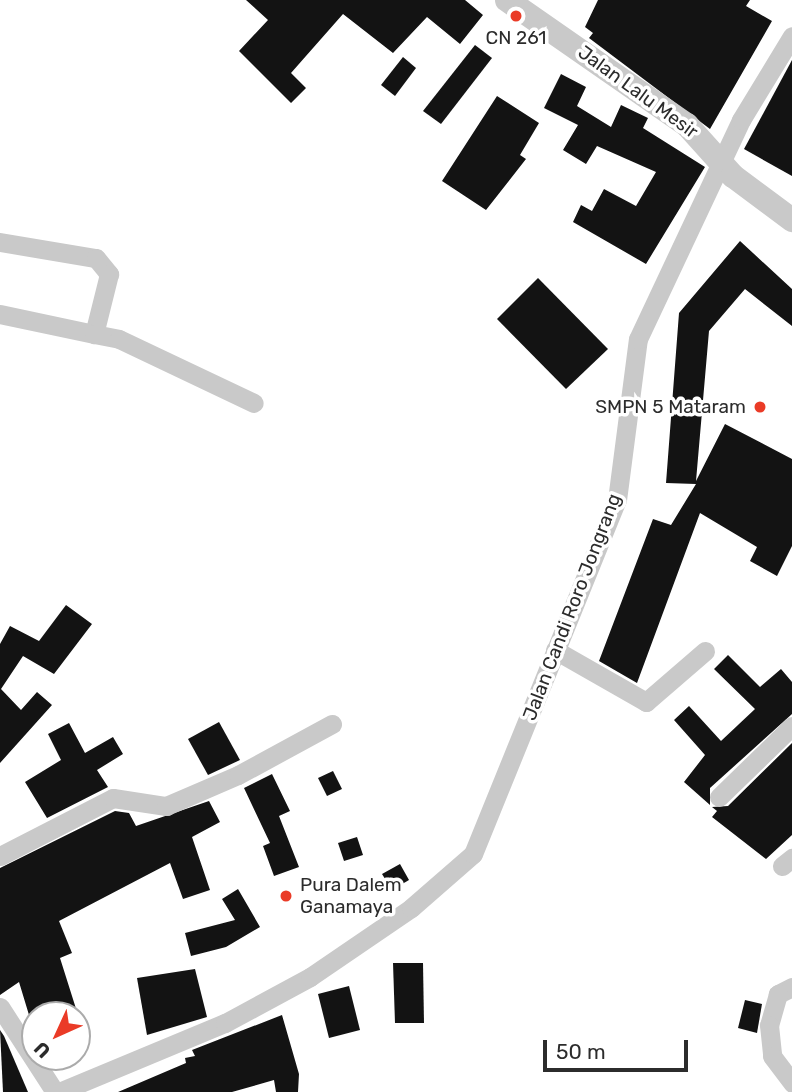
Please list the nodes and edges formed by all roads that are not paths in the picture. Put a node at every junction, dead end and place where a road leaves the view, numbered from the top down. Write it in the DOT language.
graph roads {
  1 [pos="507,0"];
  2 [pos="792,36"];
  3 [pos="722,163"];
  4 [pos="792,220"];
  5 [pos="0,242"];
  6 [pos="0,314"];
  7 [pos="94,334"];
  8 [pos="254,403"];
  9 [pos="555,650"];
  10 [pos="705,651"];
  11 [pos="332,724"];
  12 [pos="792,726"];
  13 [pos="719,797"];
  14 [pos="0,856"];
  15 [pos="790,983"];
  16 [pos="0,1006"];
  17 [pos="792,1083"];
  18 [pos="67,1091"];
  1 -- 3 [label="street, Jalan Lalu Mesir"];
  2 -- 3 [label="street, Jalan Candi Roro Jongrang"];
  3 -- 4 [label="street, Jalan Lalu Mesir"];
  3 -- 9 [label="street, Jalan Candi Roro Jongrang"];
  5 -- 7 [label="street"];
  6 -- 7 [label="street"];
  7 -- 8 [label="street"];
  9 -- 10 [label="street"];
  9 -- 18 [label="street, Jalan Candi Roro Jongrang"];
  11 -- 14 [label="street"];
  12 -- 13 [label="street"];
  15 -- 17 [label="street"];
  16 -- 18 [label="street"];
}
